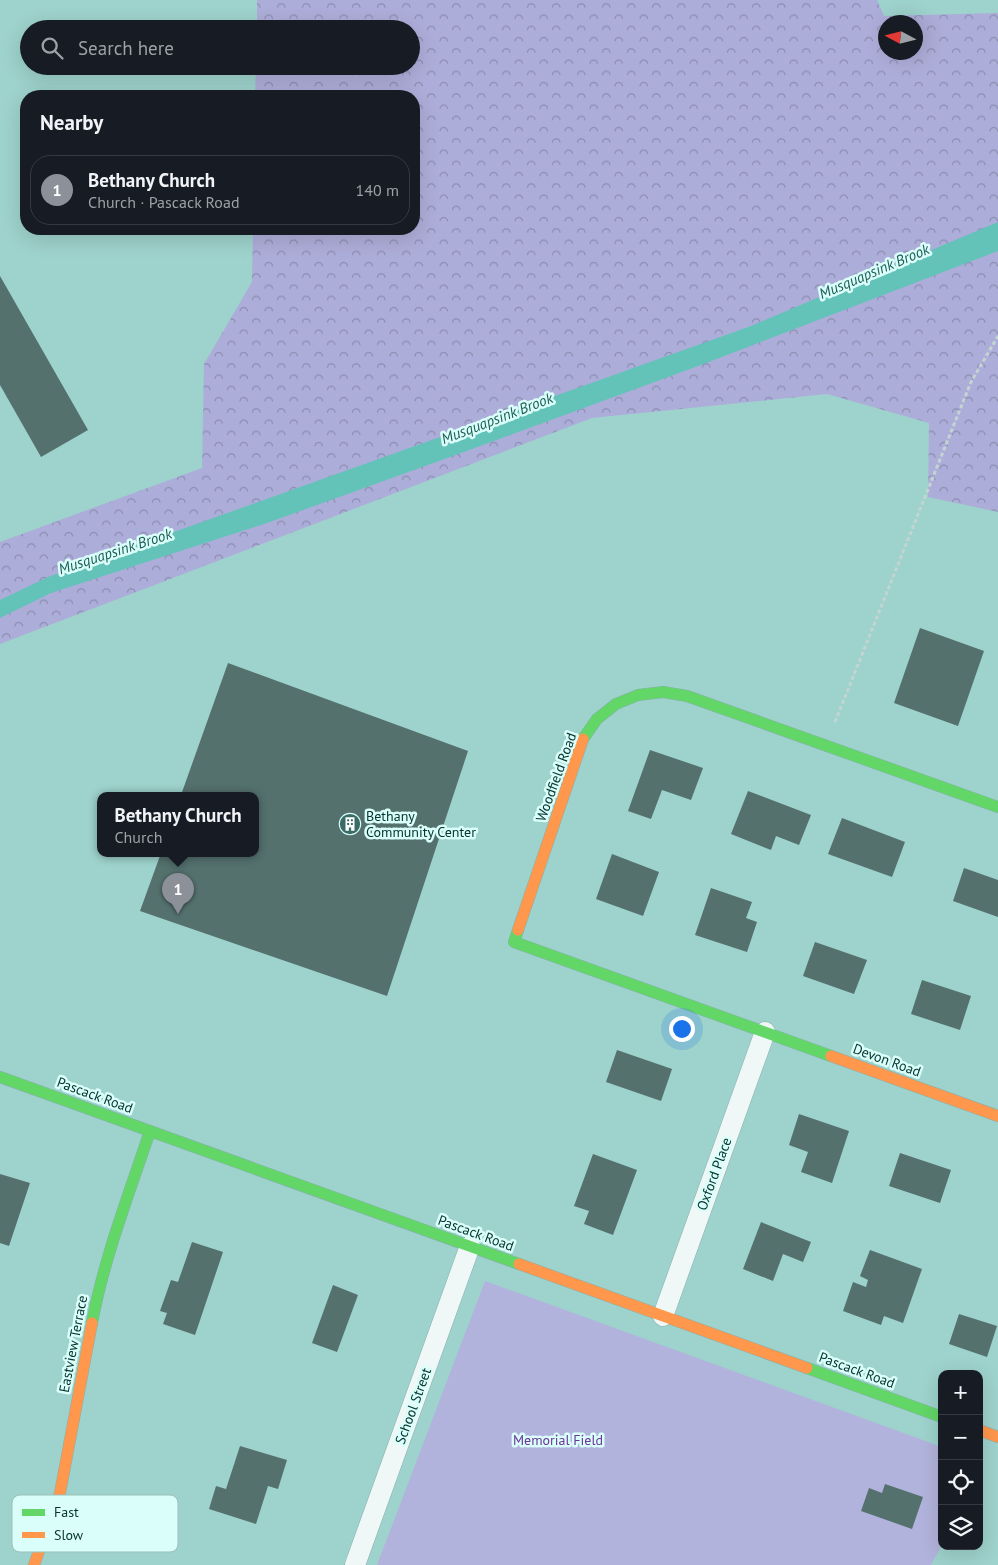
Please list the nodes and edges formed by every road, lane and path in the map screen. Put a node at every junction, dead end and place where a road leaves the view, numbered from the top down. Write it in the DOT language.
graph roads {
  1 [pos="998,336"];
  2 [pos="826,746"];
  3 [pos="998,807"];
  4 [pos="765,1032"];
  5 [pos="0,1077"];
  6 [pos="998,1116"];
  7 [pos="150,1131"];
  8 [pos="470,1246"];
  9 [pos="664,1316"];
  10 [pos="938,1416"];
  11 [pos="983,1431"];
  12 [pos="998,1437"];
  13 [pos="59,1495"];
  14 [pos="39,1552"];
  15 [pos="34,1565"];
  16 [pos="355,1565"];
  1 -- 2 [label="path"];
  2 -- 3 [label="street, Woodfield Road"];
  2 -- 4 [label="street, Woodfield Road"];
  4 -- 6 [label="street, Devon Road"];
  4 -- 9 [label="street, Oxford Place"];
  5 -- 7 [label="street, Pascack Road"];
  7 -- 8 [label="street, Pascack Road"];
  7 -- 13 [label="street, Eastview Terrace"];
  8 -- 9 [label="street, Pascack Road"];
  8 -- 16 [label="street, School Street"];
  9 -- 10 [label="street, Pascack Road"];
  11 -- 12 [label="street"];
  14 -- 15 [label="street, Eastview Terrace"];
}
